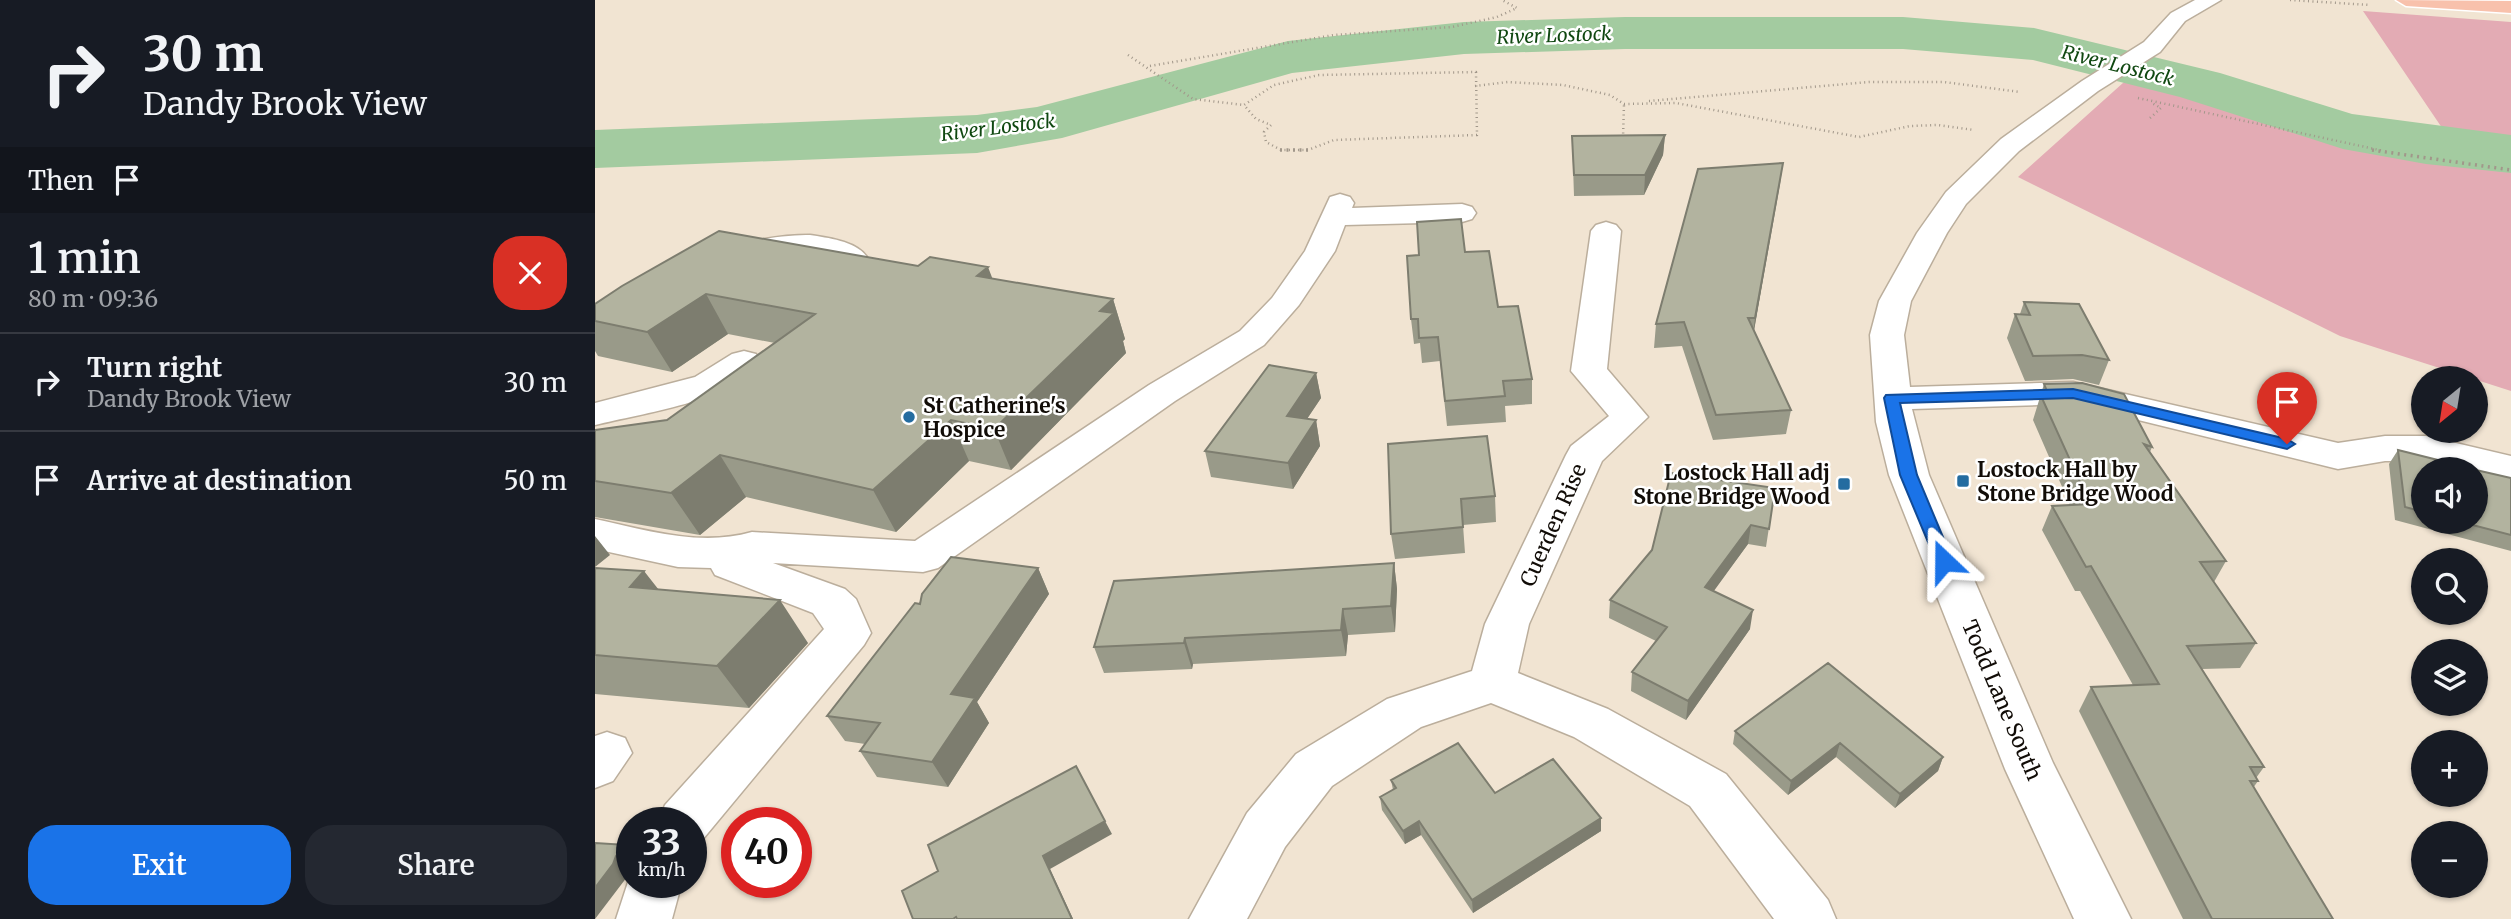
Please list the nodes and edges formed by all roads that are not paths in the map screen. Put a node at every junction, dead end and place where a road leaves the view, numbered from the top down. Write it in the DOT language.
graph roads {
  1 [pos="2159,0"];
  2 [pos="2211,0"];
  3 [pos="2406,0"];
  4 [pos="2511,7"];
  5 [pos="2178,17"];
  6 [pos="1462,214"];
  7 [pos="1606,231"];
  8 [pos="852,257"];
  9 [pos="707,269"];
  10 [pos="744,361"];
  11 [pos="1892,398"];
  12 [pos="595,414"];
  13 [pos="2511,469"];
  14 [pos="595,534"];
  15 [pos="732,554"];
  16 [pos="1492,683"];
  17 [pos="697,807"];
  18 [pos="650,898"];
  19 [pos="644,919"];
  20 [pos="1217,919"];
  21 [pos="1808,919"];
  22 [pos="2103,919"];
  1 -- 5 [label="street"];
  2 -- 5 [label="street"];
  3 -- 4 [label="highway"];
  5 -- 11 [label="street, Todd Lane South"];
  6 -- 15 [label="street"];
  7 -- 16 [label="street, Cuerden Rise"];
  8 -- 9 [label="street"];
  10 -- 12 [label="street"];
  11 -- 13 [label="street"];
  11 -- 22 [label="street, Todd Lane South"];
  14 -- 15 [label="street"];
  15 -- 17 [label="street"];
  16 -- 20 [label="street"];
  16 -- 21 [label="street"];
  18 -- 19 [label="street"];
}
